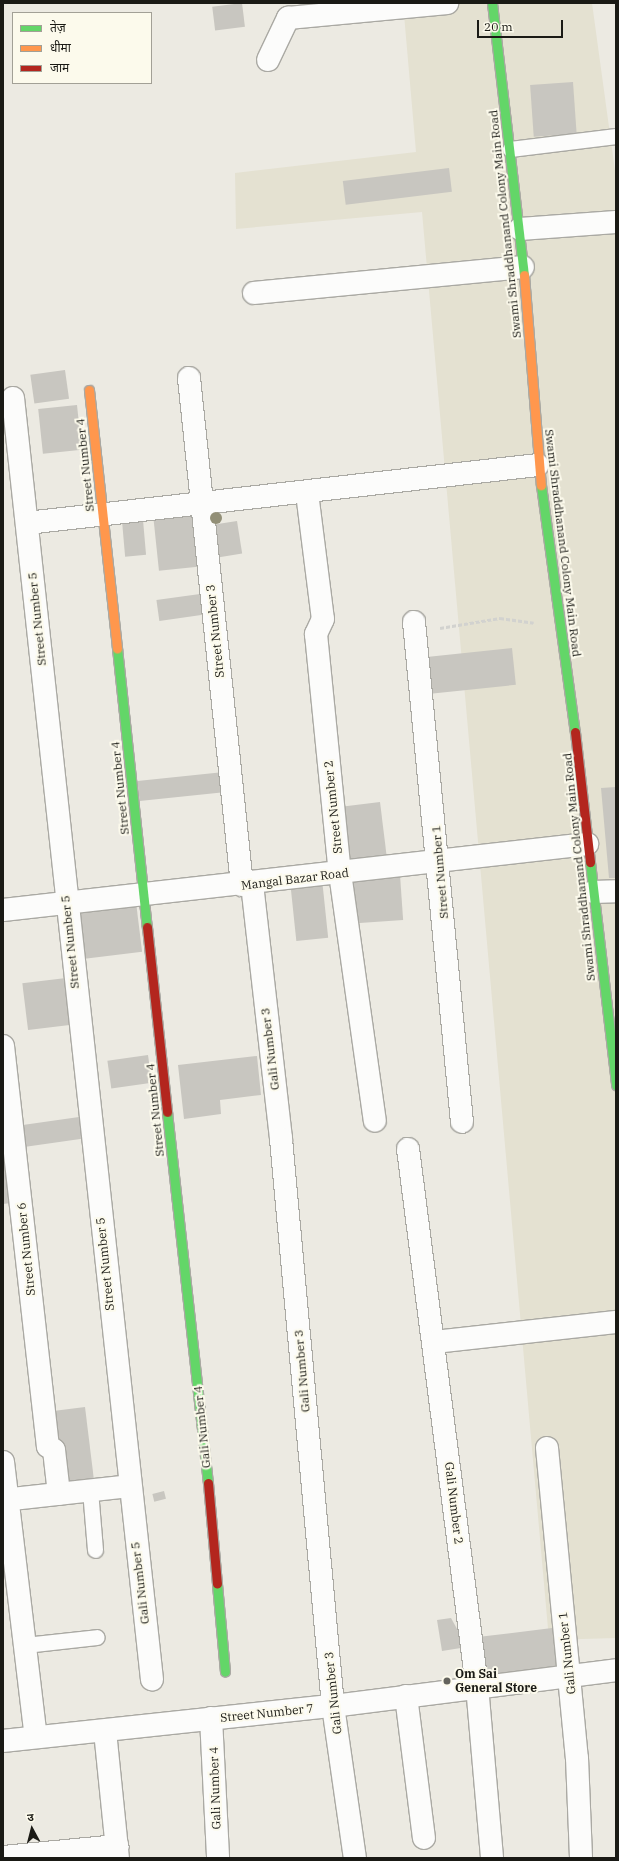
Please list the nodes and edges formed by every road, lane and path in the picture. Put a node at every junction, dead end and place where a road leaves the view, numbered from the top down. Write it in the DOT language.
graph roads {
  1 [pos="447,3"];
  2 [pos="492,3"];
  3 [pos="350,7"];
  4 [pos="268,60"];
  5 [pos="616,136"];
  6 [pos="510,149"];
  7 [pos="616,222"];
  8 [pos="520,229"];
  9 [pos="523,267"];
  10 [pos="254,293"];
  11 [pos="189,378"];
  12 [pos="89,390"];
  13 [pos="14,398"];
  14 [pos="538,465"];
  15 [pos="307,494"];
  16 [pos="201,506"];
  17 [pos="103,517"];
  18 [pos="27,524"];
  19 [pos="561,627"];
  20 [pos="415,630"];
  21 [pos="587,844"];
  22 [pos="439,862"];
  23 [pos="340,873"];
  24 [pos="247,884"];
  25 [pos="616,890"];
  26 [pos="593,892"];
  27 [pos="144,895"];
  28 [pos="66,905"];
  29 [pos="3,910"];
  30 [pos="3,1046"];
  31 [pos="616,1085"];
  32 [pos="375,1120"];
  33 [pos="462,1122"];
  34 [pos="408,1149"];
  35 [pos="175,1183"];
  36 [pos="616,1322"];
  37 [pos="434,1342"];
  38 [pos="547,1448"];
  39 [pos="3,1462"];
  40 [pos="129,1486"];
  41 [pos="90,1490"];
  42 [pos="60,1494"];
  43 [pos="5,1500"];
  44 [pos="95,1550"];
  45 [pos="97,1637"];
  46 [pos="26,1645"];
  47 [pos="616,1670"];
  48 [pos="225,1672"];
  49 [pos="570,1674"];
  50 [pos="152,1680"];
  51 [pos="477,1686"];
  52 [pos="406,1696"];
  53 [pos="333,1706"];
  54 [pos="211,1718"];
  55 [pos="105,1731"];
  56 [pos="36,1737"];
  57 [pos="3,1741"];
  58 [pos="424,1838"];
  59 [pos="117,1852"];
  60 [pos="3,1857"];
  61 [pos="218,1858"];
  62 [pos="355,1858"];
  63 [pos="492,1858"];
  64 [pos="581,1858"];
  1 -- 3 [label="street"];
  2 -- 6 [label="street, Swami Shraddhanand Colony Main Road"];
  3 -- 4 [label="street"];
  5 -- 6 [label="lane"];
  6 -- 8 [label="street, Swami Shraddhanand Colony Main Road"];
  7 -- 8 [label="street"];
  8 -- 9 [label="street, Swami Shraddhanand Colony Main Road"];
  9 -- 10 [label="street"];
  9 -- 14 [label="street, Swami Shraddhanand Colony Main Road"];
  11 -- 16 [label="street, Street Number 3"];
  12 -- 17 [label="street, Street Number 4"];
  13 -- 18 [label="street, Street Number 5"];
  14 -- 15 [label="street"];
  14 -- 19 [label="street, Swami Shraddhanand Colony Main Road"];
  15 -- 16 [label="street"];
  15 -- 23 [label="street, Street Number 2"];
  16 -- 17 [label="street"];
  16 -- 24 [label="street, Street Number 3"];
  17 -- 18 [label="street"];
  17 -- 27 [label="street, Street Number 4"];
  18 -- 28 [label="street, Street Number 5"];
  19 -- 20 [label="path"];
  19 -- 21 [label="street, Swami Shraddhanand Colony Main Road"];
  20 -- 22 [label="street, Street Number 1"];
  21 -- 22 [label="street, Mangal Bazar Road"];
  21 -- 26 [label="street, Swami Shraddhanand Colony Main Road"];
  22 -- 23 [label="street, Mangal Bazar Road"];
  22 -- 33 [label="street, Street Number 1"];
  23 -- 24 [label="street, Mangal Bazar Road"];
  23 -- 32 [label="street, Street Number 2"];
  24 -- 27 [label="street, Mangal Bazar Road"];
  24 -- 53 [label="street, Gali Number 3"];
  25 -- 26 [label="street"];
  26 -- 31 [label="street, Swami Shraddhanand Colony Main Road"];
  27 -- 28 [label="street, Mangal Bazar Road"];
  27 -- 35 [label="street, Street Number 4"];
  28 -- 29 [label="street, Mangal Bazar Road"];
  28 -- 40 [label="street, Street Number 5"];
  30 -- 42 [label="street, Street Number 6"];
  34 -- 37 [label="street, Gali Number 2"];
  35 -- 48 [label="street, Gali Number 4"];
  36 -- 37 [label="street"];
  37 -- 51 [label="street, Gali Number 2"];
  38 -- 49 [label="street, Gali Number 1"];
  39 -- 43 [label="street"];
  40 -- 41 [label="street"];
  40 -- 50 [label="street, Gali Number 5"];
  41 -- 42 [label="street"];
  41 -- 44 [label="lane"];
  42 -- 43 [label="street"];
  43 -- 46 [label="street"];
  45 -- 46 [label="lane"];
  46 -- 56 [label="street"];
  47 -- 49 [label="street, Street Number 7"];
  49 -- 51 [label="street, Street Number 7"];
  49 -- 64 [label="street, Gali Number 1"];
  51 -- 52 [label="street, Street Number 7"];
  51 -- 63 [label="street, Gali Number 2"];
  52 -- 53 [label="street, Street Number 7"];
  52 -- 58 [label="street"];
  53 -- 54 [label="street, Street Number 7"];
  53 -- 62 [label="street, Gali Number 3"];
  54 -- 55 [label="street, Street Number 7"];
  54 -- 61 [label="street, Gali Number 4"];
  55 -- 56 [label="street, Street Number 7"];
  55 -- 59 [label="street"];
  56 -- 57 [label="street, Street Number 7"];
  59 -- 60 [label="street"];
}
